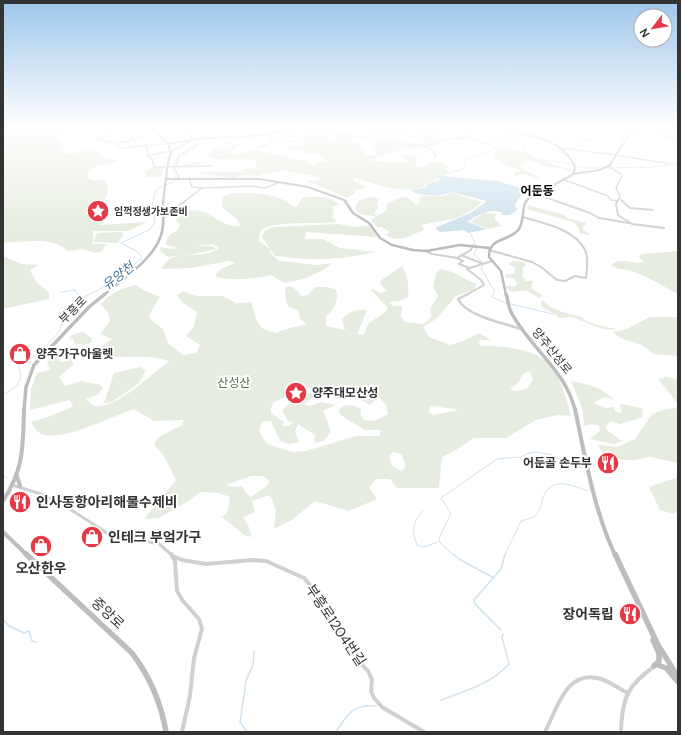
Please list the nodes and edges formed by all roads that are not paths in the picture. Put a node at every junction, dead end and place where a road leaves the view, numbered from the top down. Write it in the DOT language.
graph roads {
  1 [pos="153,162"];
  2 [pos="169,162"];
  3 [pos="177,162"];
  4 [pos="572,162"];
  5 [pos="611,162"];
  6 [pos="660,162"];
  7 [pos="670,164"];
  8 [pos="168,166"];
  9 [pos="176,166"];
  10 [pos="212,166"];
  11 [pos="608,167"];
  12 [pos="574,173"];
  13 [pos="178,178"];
  14 [pos="189,178"];
  15 [pos="167,179"];
  16 [pos="562,179"];
  17 [pos="280,182"];
  18 [pos="202,188"];
  19 [pos="535,194"];
  20 [pos="620,199"];
  21 [pos="618,201"];
  22 [pos="653,210"];
  23 [pos="523,216"];
  24 [pos="163,218"];
  25 [pos="629,223"];
  26 [pos="664,228"];
  27 [pos="495,243"];
  28 [pos="475,245"];
  29 [pos="484,247"];
  30 [pos="489,249"];
  31 [pos="426,251"];
  32 [pos="489,254"];
  33 [pos="461,255"];
  34 [pos="458,258"];
  35 [pos="492,261"];
  36 [pos="482,263"];
  37 [pos="470,268"];
  38 [pos="586,278"];
  39 [pos="583,282"];
  40 [pos="60,314"];
  41 [pos="68,314"];
  42 [pos="522,330"];
  43 [pos="18,474"];
  44 [pos="12,485"];
  45 [pos="20,486"];
  46 [pos="3,501"];
  47 [pos="3,533"];
  48 [pos="173,556"];
  49 [pos="652,632"];
  50 [pos="668,661"];
  51 [pos="656,666"];
  52 [pos="678,677"];
  53 [pos="678,682"];
  54 [pos="626,692"];
  55 [pos="166,732"];
  56 [pos="182,732"];
  57 [pos="424,732"];
  58 [pos="546,732"];
  59 [pos="621,732"];
  1 -- 8 [label="street"];
  2 -- 8 [label="street, 부흥로"];
  3 -- 9 [label="street"];
  4 -- 12 [label="street"];
  5 -- 11 [label="street"];
  6 -- 7 [label="street"];
  8 -- 9 [label="street"];
  8 -- 15 [label="street, 부흥로"];
  9 -- 10 [label="street"];
  9 -- 13 [label="street"];
  11 -- 12 [label="street"];
  11 -- 20 [label="street"];
  12 -- 16 [label="street"];
  13 -- 14 [label="street"];
  13 -- 15 [label="street"];
  14 -- 17 [label="street"];
  14 -- 18 [label="street"];
  15 -- 24 [label="street, 부흥로"];
  16 -- 19 [label="street"];
  16 -- 21 [label="street"];
  17 -- 18 [label="street"];
  17 -- 31 [label="street"];
  18 -- 24 [label="street"];
  19 -- 23 [label="street"];
  19 -- 25 [label="street"];
  20 -- 21 [label="street"];
  20 -- 22 [label="street"];
  21 -- 25 [label="street"];
  23 -- 27 [label="street"];
  23 -- 38 [label="street"];
  24 -- 43 [label="street, 부흥로"];
  25 -- 26 [label="street"];
  27 -- 29 [label="street"];
  27 -- 30 [label="street"];
  28 -- 29 [label="street"];
  28 -- 31 [label="street"];
  28 -- 33 [label="street"];
  29 -- 30 [label="street"];
  29 -- 32 [label="street"];
  30 -- 32 [label="street, 양주산성로"];
  30 -- 38 [label="street"];
  31 -- 34 [label="street"];
  32 -- 35 [label="street, 양주산성로"];
  33 -- 34 [label="street"];
  33 -- 36 [label="street"];
  34 -- 37 [label="street"];
  35 -- 36 [label="street"];
  35 -- 42 [label="street, 양주산성로"];
  36 -- 37 [label="street"];
  37 -- 42 [label="street"];
  38 -- 39 [label="street"];
  40 -- 41 [label="street"];
  42 -- 49 [label="street, 양주산성로"];
  43 -- 44 [label="street, 부흥로"];
  43 -- 45 [label="street"];
  44 -- 45 [label="street, 부흥로1204번길"];
  44 -- 46 [label="street, 부흥로"];
  45 -- 48 [label="street, 부흥로1204번길"];
  47 -- 55 [label="street, 중앙로"];
  48 -- 56 [label="street"];
  48 -- 57 [label="street, 부흥로1204번길"];
  49 -- 50 [label="street, 양주산성로"];
  49 -- 51 [label="street"];
  50 -- 51 [label="street"];
  50 -- 52 [label="street, 양주산성로"];
  51 -- 53 [label="street"];
  51 -- 54 [label="street"];
  54 -- 58 [label="street"];
  54 -- 59 [label="street"];
}
